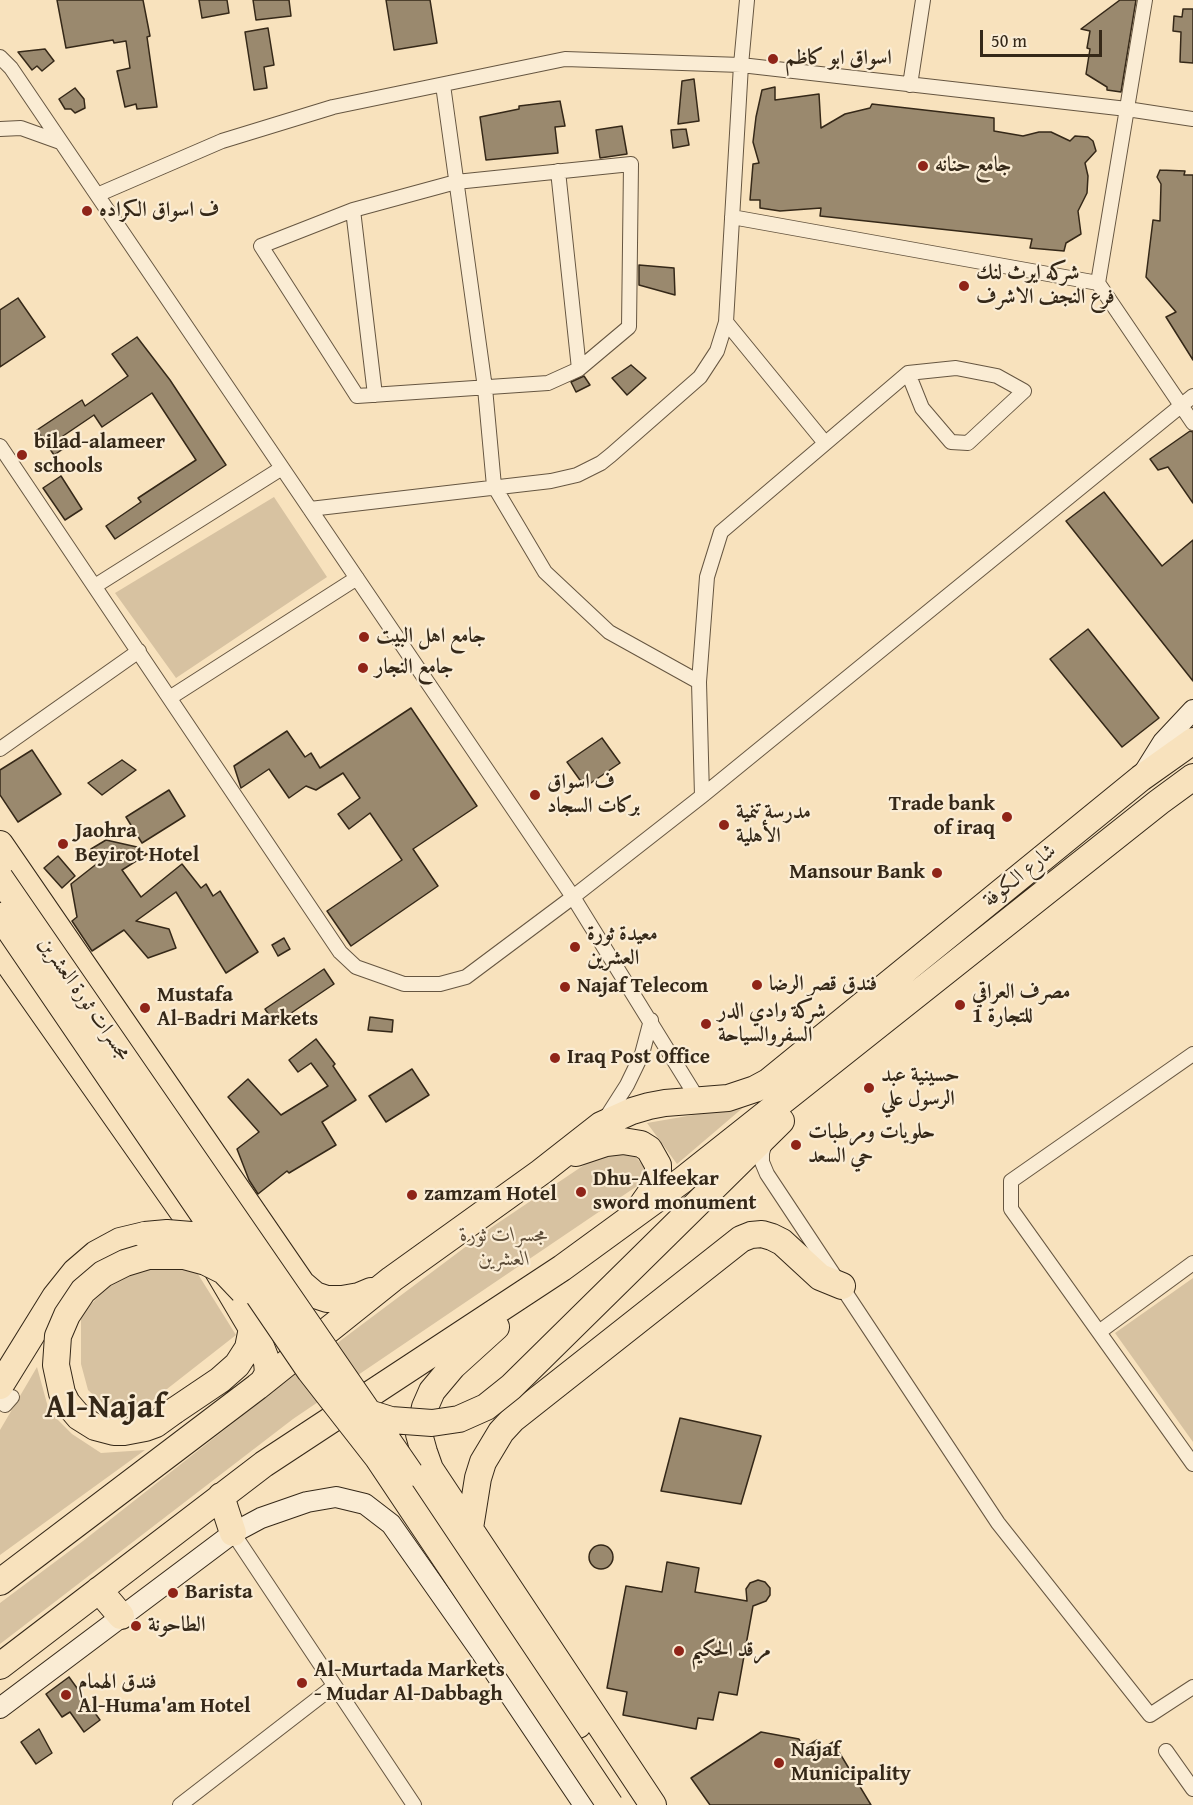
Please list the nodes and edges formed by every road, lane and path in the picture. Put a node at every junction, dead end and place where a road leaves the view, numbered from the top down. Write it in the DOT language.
graph roads {
  1 [pos="747,0"];
  2 [pos="923,0"];
  3 [pos="1145,0"];
  4 [pos="0,57"];
  5 [pos="741,65"];
  6 [pos="443,85"];
  7 [pos="910,85"];
  8 [pos="1127,110"];
  9 [pos="1193,119"];
  10 [pos="0,129"];
  11 [pos="60,142"];
  12 [pos="558,171"];
  13 [pos="456,182"];
  14 [pos="97,195"];
  15 [pos="353,210"];
  16 [pos="732,217"];
  17 [pos="1098,283"];
  18 [pos="726,322"];
  19 [pos="579,369"];
  20 [pos="908,373"];
  21 [pos="485,388"];
  22 [pos="375,395"];
  23 [pos="1193,396"];
  24 [pos="1181,406"];
  25 [pos="1193,423"];
  26 [pos="825,443"];
  27 [pos="0,446"];
  28 [pos="282,468"];
  29 [pos="494,486"];
  30 [pos="310,509"];
  31 [pos="357,578"];
  32 [pos="95,586"];
  33 [pos="139,651"];
  34 [pos="699,682"];
  35 [pos="171,698"];
  36 [pos="1193,710"];
  37 [pos="1193,741"];
  38 [pos="0,749"];
  39 [pos="1193,777"];
  40 [pos="1141,778"];
  41 [pos="1193,791"];
  42 [pos="702,796"];
  43 [pos="1159,802"];
  44 [pos="0,844"];
  45 [pos="0,878"];
  46 [pos="573,897"];
  47 [pos="0,916"];
  48 [pos="0,951"];
  49 [pos="651,1020"];
  50 [pos="862,1039"];
  51 [pos="1193,1054"];
  52 [pos="699,1101"];
  53 [pos="601,1125"];
  54 [pos="774,1128"];
  55 [pos="212,1153"];
  56 [pos="541,1172"];
  57 [pos="164,1187"];
  58 [pos="620,1226"];
  59 [pos="1193,1263"];
  60 [pos="215,1266"];
  61 [pos="562,1268"];
  62 [pos="392,1279"];
  63 [pos="842,1286"];
  64 [pos="298,1309"];
  65 [pos="252,1328"];
  66 [pos="1098,1332"];
  67 [pos="317,1380"];
  68 [pos="260,1385"];
  69 [pos="200,1393"];
  70 [pos="4,1394"];
  71 [pos="1193,1464"];
  72 [pos="221,1496"];
  73 [pos="470,1528"];
  74 [pos="233,1533"];
  75 [pos="0,1582"];
  76 [pos="99,1590"];
  77 [pos="121,1616"];
  78 [pos="0,1666"];
  79 [pos="334,1686"];
  80 [pos="1193,1687"];
  81 [pos="0,1708"];
  82 [pos="1166,1750"];
  83 [pos="1193,1789"];
  84 [pos="180,1805"];
  85 [pos="414,1805"];
  86 [pos="584,1805"];
  87 [pos="610,1805"];
  88 [pos="632,1805"];
  89 [pos="653,1805"];
  1 -- 5 [label="street"];
  2 -- 7 [label="street"];
  3 -- 8 [label="street"];
  4 -- 11 [label="street"];
  5 -- 6 [label="street"];
  5 -- 7 [label="street"];
  5 -- 16 [label="street"];
  6 -- 13 [label="street"];
  6 -- 14 [label="street"];
  7 -- 8 [label="street"];
  8 -- 9 [label="street"];
  8 -- 17 [label="street"];
  10 -- 11 [label="street"];
  11 -- 14 [label="street"];
  12 -- 13 [label="street"];
  12 -- 19 [label="street"];
  12 -- 19 [label="street"];
  13 -- 15 [label="street"];
  13 -- 21 [label="street"];
  14 -- 28 [label="street"];
  15 -- 22 [label="street"];
  15 -- 22 [label="street"];
  16 -- 17 [label="street"];
  16 -- 18 [label="street"];
  17 -- 24 [label="street"];
  18 -- 26 [label="street"];
  18 -- 29 [label="street"];
  19 -- 21 [label="street"];
  20 -- 20 [label="street"];
  20 -- 26 [label="street"];
  21 -- 22 [label="street"];
  21 -- 29 [label="street"];
  23 -- 24 [label="street"];
  24 -- 25 [label="street"];
  24 -- 42 [label="street"];
  26 -- 34 [label="street"];
  27 -- 32 [label="street"];
  28 -- 30 [label="street"];
  28 -- 32 [label="street"];
  29 -- 30 [label="street"];
  29 -- 34 [label="street"];
  30 -- 31 [label="street"];
  31 -- 35 [label="street"];
  31 -- 46 [label="street"];
  32 -- 33 [label="street"];
  33 -- 35 [label="street"];
  33 -- 38 [label="street"];
  34 -- 42 [label="street"];
  35 -- 46 [label="street"];
  36 -- 40 [label="main road"];
  37 -- 40 [label="highway, شارع الكوفة"];
  39 -- 43 [label="highway, شارع الكوفة"];
  40 -- 52 [label="highway, شارع الكوفة"];
  41 -- 43 [label="main road"];
  42 -- 46 [label="street"];
  43 -- 50 [label="highway, شارع الكوفة"];
  44 -- 55 [label="highway"];
  45 -- 64 [label="highway, مجسرات ثورة العشرين, bridge"];
  46 -- 49 [label="street"];
  47 -- 67 [label="highway, مجسرات ثورة العشرين, bridge"];
  48 -- 57 [label="highway"];
  49 -- 52 [label="street"];
  49 -- 53 [label="street"];
  50 -- 54 [label="highway"];
  50 -- 58 [label="highway"];
  51 -- 66 [label="street"];
  52 -- 53 [label="highway, شارع الكوفة"];
  53 -- 56 [label="highway, شارع الكوفة"];
  54 -- 63 [label="street"];
  54 -- 67 [label="highway, bridge"];
  55 -- 57 [label="highway"];
  55 -- 62 [label="highway"];
  56 -- 58 [label="highway"];
  56 -- 62 [label="highway"];
  57 -- 60 [label="highway"];
  58 -- 61 [label="highway"];
  59 -- 66 [label="street"];
  60 -- 65 [label="highway"];
  60 -- 67 [label="highway, bridge"];
  60 -- 69 [label="highway, bridge"];
  61 -- 72 [label="highway"];
  61 -- 73 [label="highway"];
  62 -- 68 [label="highway"];
  63 -- 73 [label="highway"];
  63 -- 80 [label="street"];
  64 -- 70 [label="highway, bridge"];
  64 -- 88 [label="highway, مجسرات ثورة العشرين, bridge"];
  65 -- 68 [label="highway"];
  65 -- 69 [label="highway"];
  66 -- 71 [label="street"];
  67 -- 87 [label="highway, مجسرات ثورة العشرين, bridge"];
  68 -- 69 [label="highway"];
  68 -- 75 [label="highway"];
  72 -- 74 [label="highway"];
  72 -- 76 [label="highway"];
  73 -- 89 [label="highway"];
  74 -- 77 [label="main road"];
  74 -- 79 [label="street"];
  74 -- 86 [label="main road"];
  76 -- 77 [label="highway"];
  76 -- 78 [label="highway"];
  77 -- 81 [label="main road"];
  79 -- 84 [label="street"];
  79 -- 85 [label="street"];
  82 -- 83 [label="street"];
}
